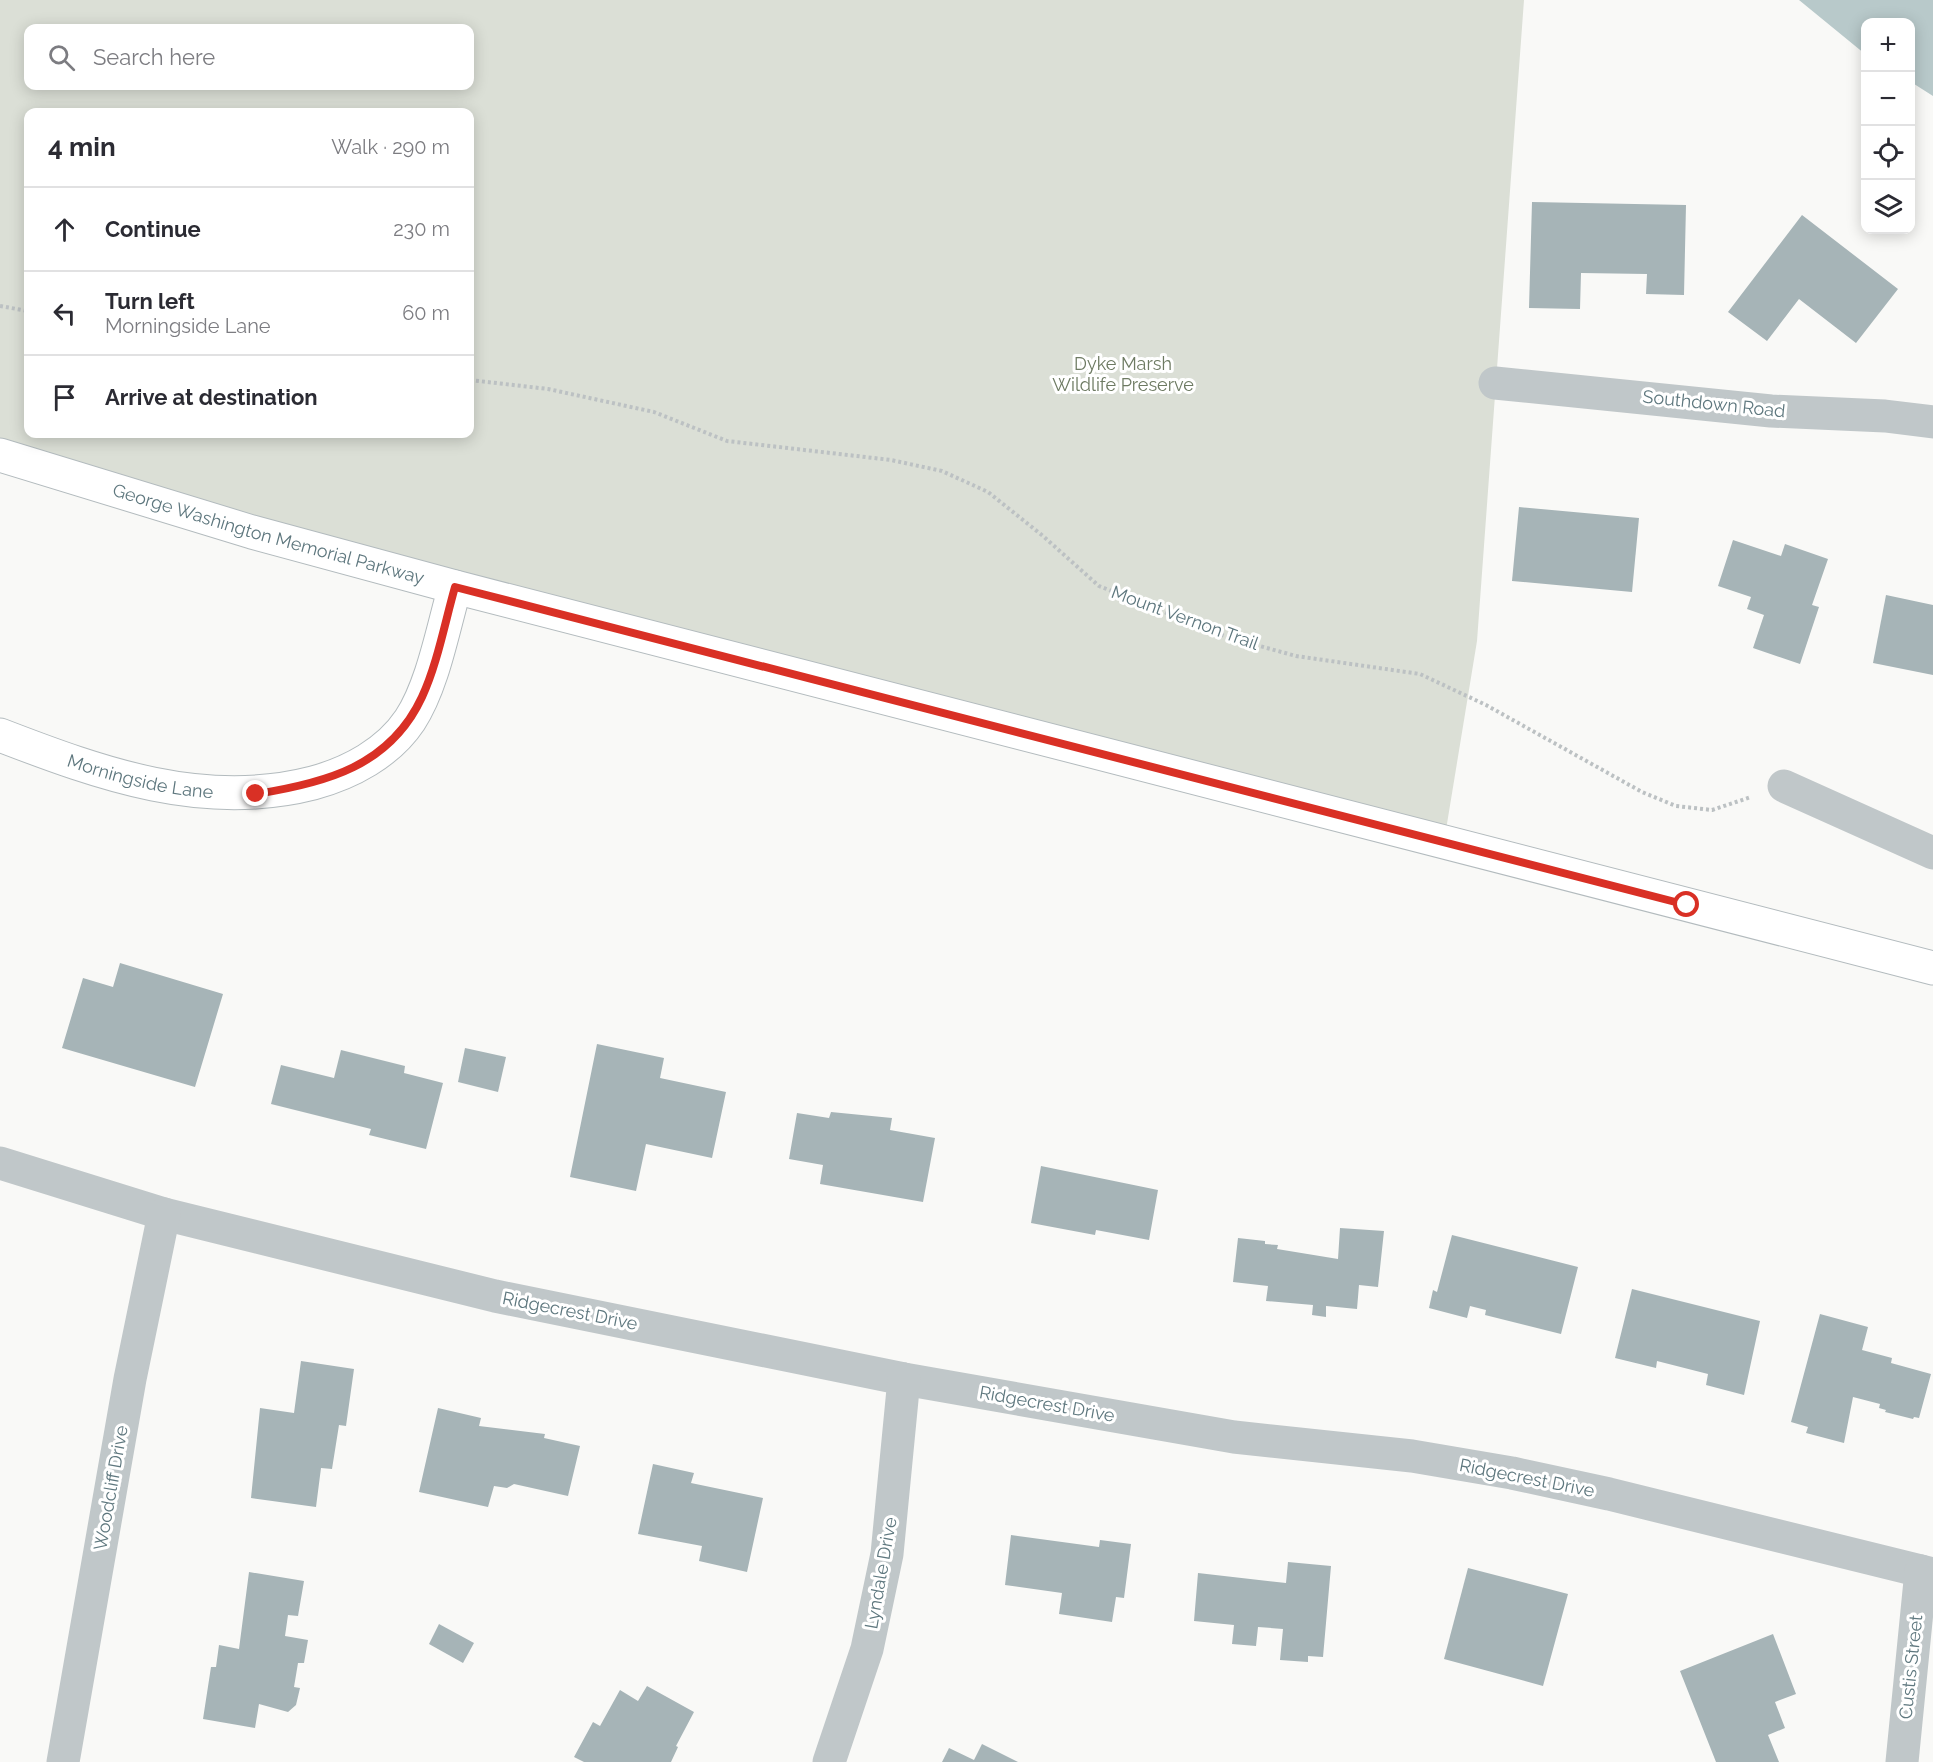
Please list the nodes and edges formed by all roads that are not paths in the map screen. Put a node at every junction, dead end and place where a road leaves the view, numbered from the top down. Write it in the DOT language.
graph roads {
  1 [pos="1495,383"];
  2 [pos="1933,422"];
  3 [pos="0,455"];
  4 [pos="455,587"];
  5 [pos="0,735"];
  6 [pos="1784,786"];
  7 [pos="1933,853"];
  8 [pos="1933,968"];
  9 [pos="0,1163"];
  10 [pos="164,1214"];
  11 [pos="904,1379"];
  12 [pos="1927,1573"];
  13 [pos="63,1762"];
  14 [pos="829,1762"];
  15 [pos="1902,1762"];
  1 -- 2 [label="street, Southdown Road"];
  3 -- 4 [label="main road, George Washington Memorial Parkway"];
  4 -- 5 [label="main road, Morningside Lane"];
  4 -- 8 [label="main road, George Washington Memorial Parkway"];
  6 -- 7 [label="street"];
  9 -- 10 [label="street, Ridgecrest Drive"];
  10 -- 11 [label="street, Ridgecrest Drive"];
  10 -- 13 [label="street, Woodcliff Drive"];
  11 -- 12 [label="street, Ridgecrest Drive"];
  11 -- 14 [label="street, Lyndale Drive"];
  12 -- 15 [label="street, Custis Street"];
}
